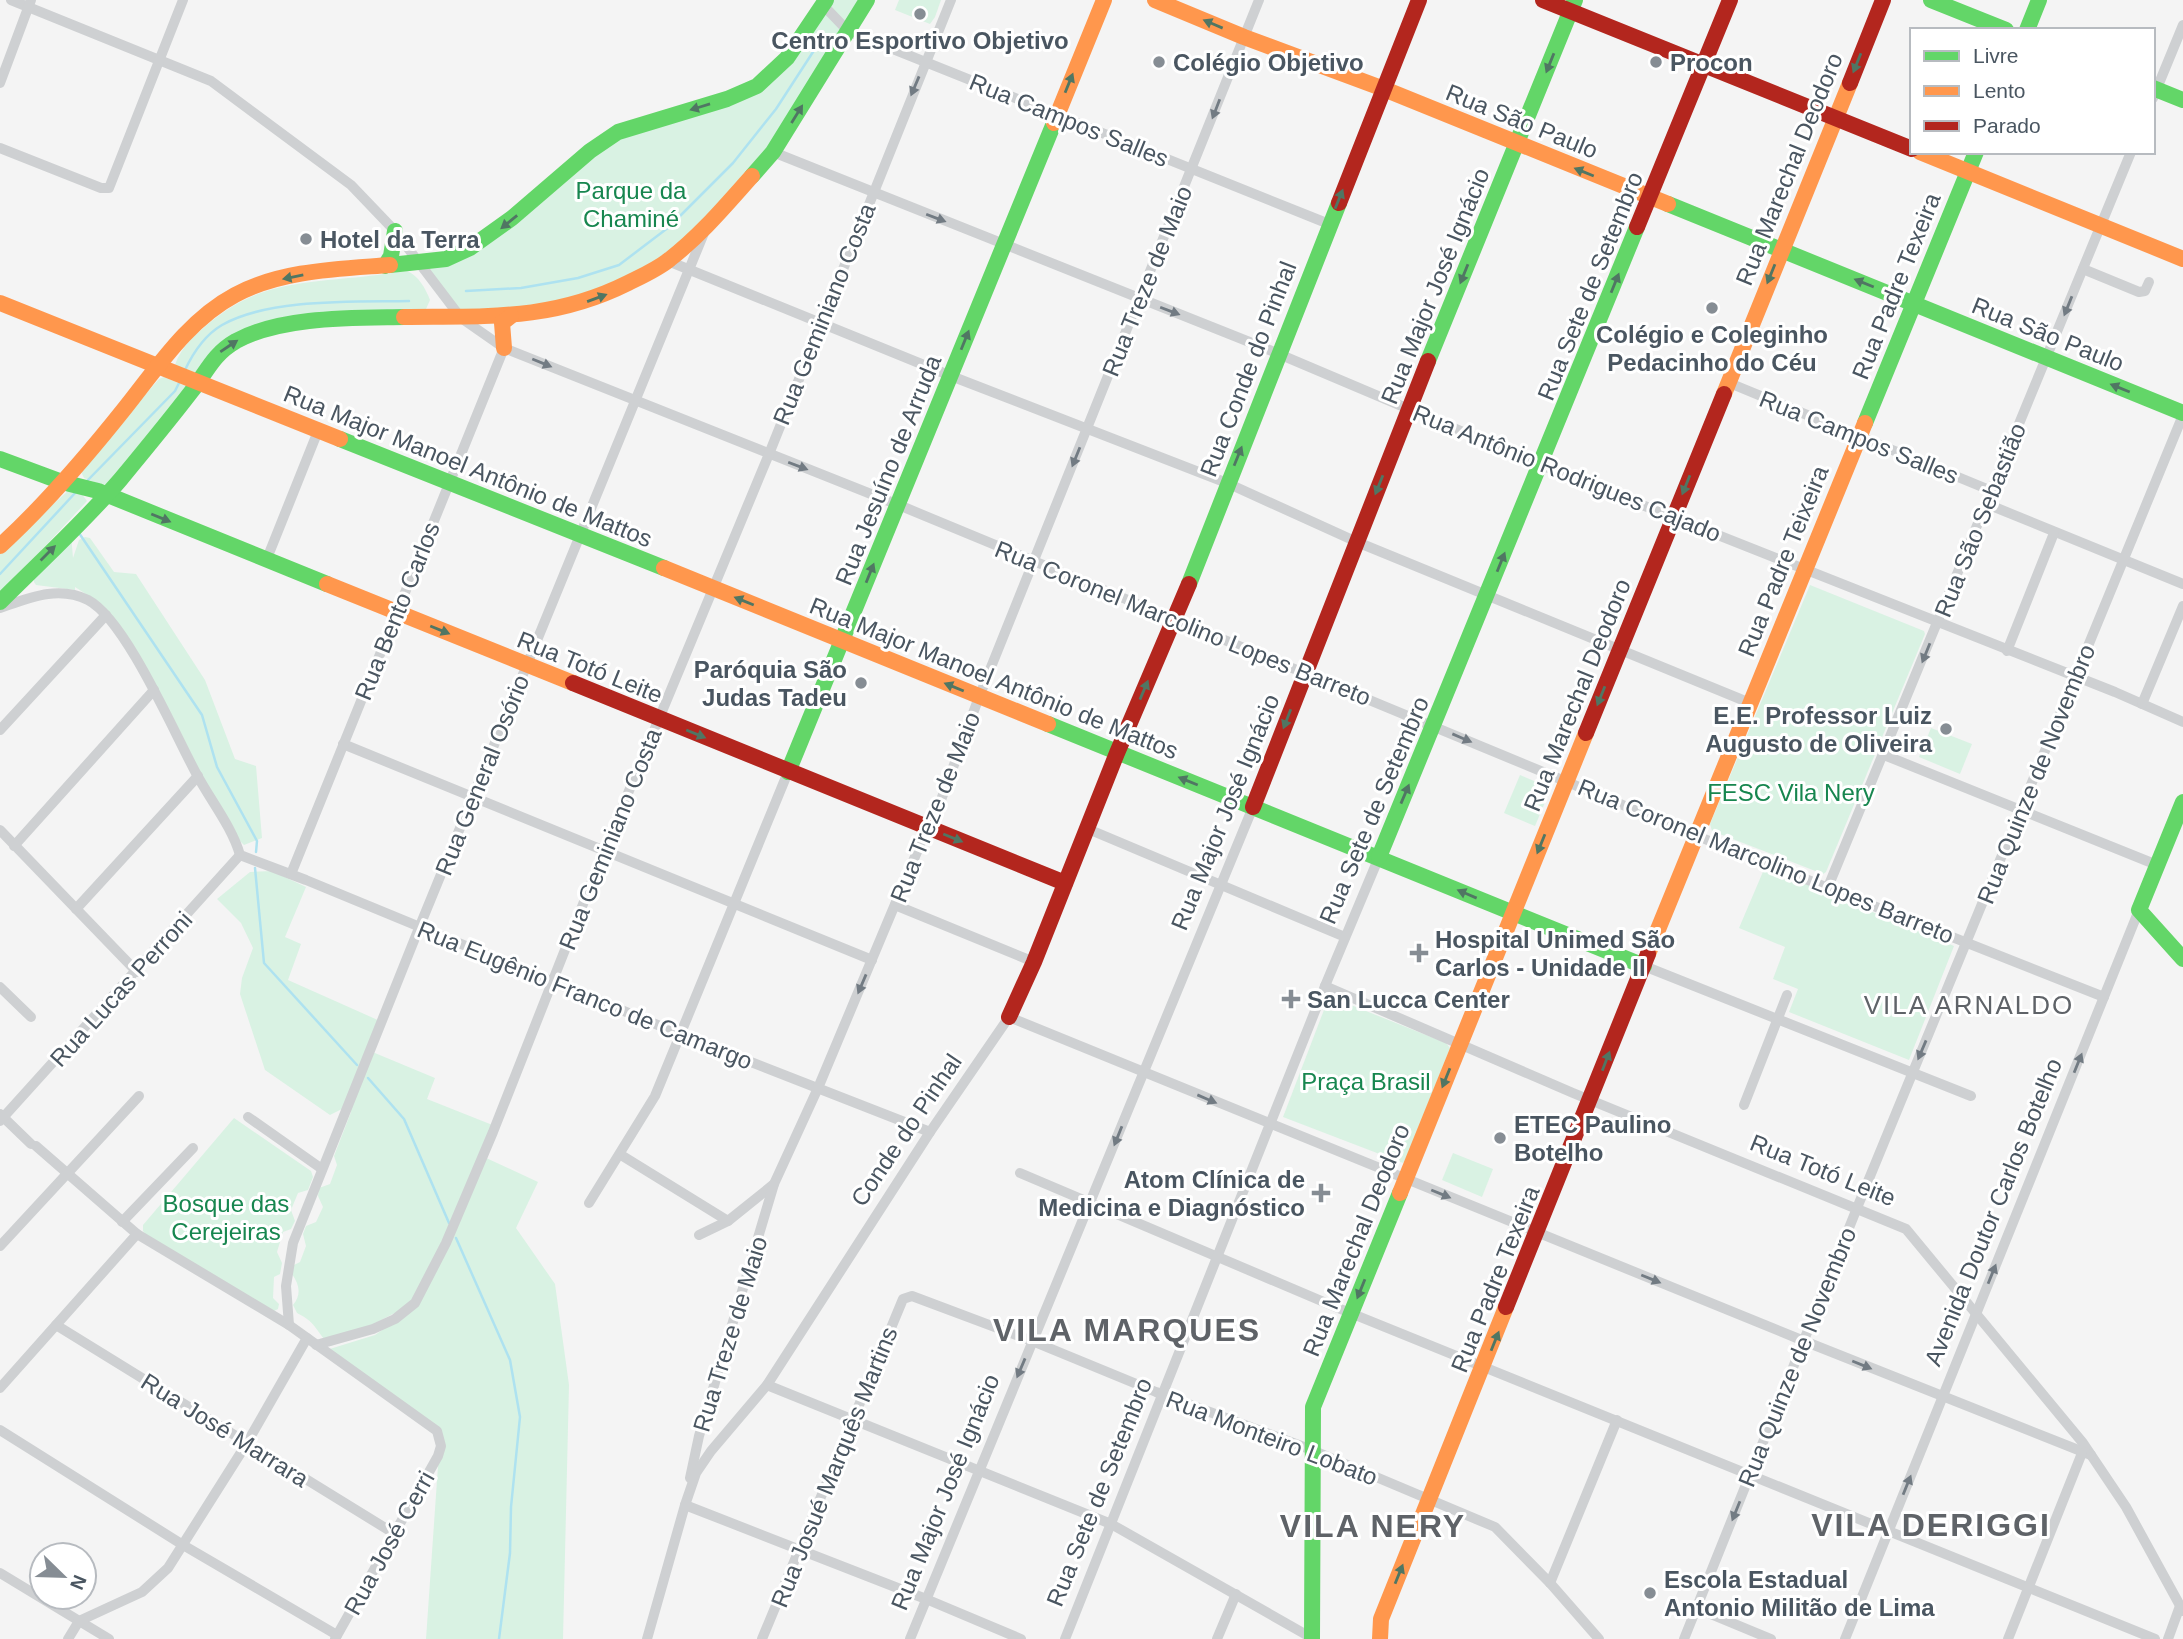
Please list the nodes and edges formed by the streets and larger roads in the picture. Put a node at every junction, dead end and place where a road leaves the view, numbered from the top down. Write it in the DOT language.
graph roads {
  1 [pos="11,0"];
  2 [pos="183,0"];
  3 [pos="867,0"];
  4 [pos="951,0"];
  5 [pos="1104,0"];
  6 [pos="1154,0"];
  7 [pos="1259,0"];
  8 [pos="1419,0"];
  9 [pos="1543,0"];
  10 [pos="1730,0"];
  11 [pos="1883,0"];
  12 [pos="1931,0"];
  13 [pos="2039,0"];
  14 [pos="819,2"];
  15 [pos="30,4"];
  16 [pos="1573,6"];
  17 [pos="2183,25"];
  18 [pos="2001,28"];
  19 [pos="2028,28"];
  20 [pos="848,31"];
  21 [pos="1244,37"];
  22 [pos="160,60"];
  23 [pos="925,62"];
  24 [pos="1704,64"];
  25 [pos="0,83"];
  26 [pos="1384,89"];
  27 [pos="2155,90"];
  28 [pos="2155,92"];
  29 [pos="2183,100"];
  30 [pos="1057,114"];
  31 [pos="1835,118"];
  32 [pos="1517,144"];
  33 [pos="0,148"];
  34 [pos="1910,148"];
  35 [pos="773,152"];
  36 [pos="1925,154"];
  37 [pos="1975,154"];
  38 [pos="2130,154"];
  39 [pos="1192,169"];
  40 [pos="1968,172"];
  41 [pos="873,193"];
  42 [pos="1650,198"];
  43 [pos="1329,223"];
  44 [pos="2101,226"];
  45 [pos="706,227"];
  46 [pos="395,230"];
  47 [pos="1004,244"];
  48 [pos="1780,250"];
  49 [pos="2183,259"];
  50 [pos="668,261"];
  51 [pos="419,263"];
  52 [pos="385,266"];
  53 [pos="2083,269"];
  54 [pos="689,271"];
  55 [pos="2149,282"];
  56 [pos="1139,299"];
  57 [pos="0,303"];
  58 [pos="1914,303"];
  59 [pos="510,316"];
  60 [pos="461,318"];
  61 [pos="821,323"];
  62 [pos="504,348"];
  63 [pos="1278,354"];
  64 [pos="2047,358"];
  65 [pos="163,368"];
  66 [pos="951,376"];
  67 [pos="194,380"];
  68 [pos="1727,382"];
  69 [pos="636,401"];
  70 [pos="1409,409"];
  71 [pos="2183,414"];
  72 [pos="1087,429"];
  73 [pos="318,431"];
  74 [pos="1858,437"];
  75 [pos="769,454"];
  76 [pos="0,458"];
  77 [pos="1541,465"];
  78 [pos="449,482"];
  79 [pos="67,483"];
  80 [pos="1227,483"];
  81 [pos="1992,491"];
  82 [pos="102,493"];
  83 [pos="897,504"];
  84 [pos="1987,504"];
  85 [pos="1674,517"];
  86 [pos="2054,533"];
  87 [pos="581,536"];
  88 [pos="1357,542"];
  89 [pos="0,546"];
  90 [pos="2123,560"];
  91 [pos="266,561"];
  92 [pos="1035,561"];
  93 [pos="1804,570"];
  94 [pos="26,575"];
  95 [pos="2183,584"];
  96 [pos="713,588"];
  97 [pos="43,594"];
  98 [pos="1487,596"];
  99 [pos="0,601"];
  100 [pos="2183,606"];
  101 [pos="0,608"];
  102 [pos="397,612"];
  103 [pos="106,615"];
  104 [pos="1175,619"];
  105 [pos="1938,623"];
  106 [pos="843,641"];
  107 [pos="1620,649"];
  108 [pos="2007,651"];
  109 [pos="526,666"];
  110 [pos="1305,673"];
  111 [pos="2075,678"];
  112 [pos="154,690"];
  113 [pos="979,697"];
  114 [pos="1750,703"];
  115 [pos="2142,704"];
  116 [pos="658,719"];
  117 [pos="2183,722"];
  118 [pos="1434,726"];
  119 [pos="0,730"];
  120 [pos="342,744"];
  121 [pos="1117,753"];
  122 [pos="1884,755"];
  123 [pos="788,772"];
  124 [pos="198,776"];
  125 [pos="1567,781"];
  126 [pos="473,796"];
  127 [pos="2183,802"];
  128 [pos="1252,807"];
  129 [pos="2021,810"];
  130 [pos="927,828"];
  131 [pos="1088,829"];
  132 [pos="0,830"];
  133 [pos="1696,835"];
  134 [pos="14,846"];
  135 [pos="604,851"];
  136 [pos="240,856"];
  137 [pos="1379,857"];
  138 [pos="2157,864"];
  139 [pos="291,874"];
  140 [pos="1065,883"];
  141 [pos="1222,883"];
  142 [pos="1828,887"];
  143 [pos="735,903"];
  144 [pos="895,905"];
  145 [pos="76,909"];
  146 [pos="2139,909"];
  147 [pos="1513,914"];
  148 [pos="419,928"];
  149 [pos="1345,937"];
  150 [pos="1968,942"];
  151 [pos="2183,959"];
  152 [pos="872,960"];
  153 [pos="1034,962"];
  154 [pos="1644,966"];
  155 [pos="137,972"];
  156 [pos="553,982"];
  157 [pos="1325,986"];
  158 [pos="0,987"];
  159 [pos="1787,995"];
  160 [pos="2104,997"];
  161 [pos="30,1017"];
  162 [pos="1009,1017"];
  163 [pos="1778,1019"];
  164 [pos="682,1035"];
  165 [pos="1460,1045"];
  166 [pos="1144,1072"];
  167 [pos="1913,1073"];
  168 [pos="818,1088"];
  169 [pos="139,1096"];
  170 [pos="1971,1096"];
  171 [pos="1591,1100"];
  172 [pos="1744,1105"];
  173 [pos="1,1117"];
  174 [pos="248,1117"];
  175 [pos="1271,1125"];
  176 [pos="930,1132"];
  177 [pos="193,1148"];
  178 [pos="621,1155"];
  179 [pos="322,1169"];
  180 [pos="68,1173"];
  181 [pos="1020,1173"];
  182 [pos="1405,1180"];
  183 [pos="774,1184"];
  184 [pos="589,1203"];
  185 [pos="1091,1203"];
  186 [pos="1857,1208"];
  187 [pos="728,1221"];
  188 [pos="122,1222"];
  189 [pos="1538,1233"];
  190 [pos="137,1234"];
  191 [pos="699,1235"];
  192 [pos="0,1246"];
  193 [pos="1218,1256"];
  194 [pos="906,1296"];
  195 [pos="1350,1313"];
  196 [pos="1977,1313"];
  197 [pos="56,1325"];
  198 [pos="289,1325"];
  199 [pos="311,1341"];
  200 [pos="1032,1341"];
  201 [pos="1804,1341"];
  202 [pos="1485,1366"];
  203 [pos="766,1385"];
  204 [pos="0,1388"];
  205 [pos="1163,1395"];
  206 [pos="1942,1397"];
  207 [pos="853,1419"];
  208 [pos="1617,1420"];
  209 [pos="0,1430"];
  210 [pos="247,1443"];
  211 [pos="1312,1451"];
  212 [pos="2086,1454"];
  213 [pos="979,1470"];
  214 [pos="1751,1475"];
  215 [pos="1429,1500"];
  216 [pos="685,1505"];
  217 [pos="1111,1524"];
  218 [pos="1889,1530"];
  219 [pos="395,1534"];
  220 [pos="183,1545"];
  221 [pos="800,1550"];
  222 [pos="0,1573"];
  223 [pos="1550,1583"];
  224 [pos="2029,1587"];
  225 [pos="1236,1594"];
  226 [pos="926,1599"];
  227 [pos="1696,1608"];
  228 [pos="2182,1608"];
  229 [pos="79,1621"];
  230 [pos="336,1637"];
  231 [pos="68,1639"];
  232 [pos="109,1639"];
  233 [pos="647,1639"];
  234 [pos="762,1639"];
  235 [pos="910,1639"];
  236 [pos="1021,1639"];
  237 [pos="1065,1639"];
  238 [pos="1217,1639"];
  239 [pos="1312,1639"];
  240 [pos="1380,1639"];
  241 [pos="1599,1639"];
  242 [pos="1684,1639"];
  243 [pos="1771,1639"];
  244 [pos="1845,1639"];
  245 [pos="2008,1639"];
  246 [pos="2155,1639"];
  247 [pos="2168,1639"];
  1 -- 15 [label="street, Rua Coronel Marcolino Lopes Barreto"];
  2 -- 22 [label="street"];
  3 -- 20 [label="street"];
  4 -- 23 [label="street, Rua Geminiano Costa"];
  30 -- 5 [label="street, Rua Jesuíno de Arruda, one-way"];
  21 -- 6 [label="street, Rua São Paulo, one-way"];
  7 -- 21 [label="street, Rua Treze de Maio"];
  8 -- 26 [label="street, Rua Conde do Pinhal"];
  9 -- 16 [label="street"];
  10 -- 24 [label="street, Rua Sete de Setembro"];
  11 -- 31 [label="street, Rua Marechal Deodoro, one-way"];
  12 -- 18 [label="street"];
  13 -- 19 [label="street"];
  14 -- 20 [label="street"];
  14 -- 51 [label="street, one-way"];
  15 -- 22 [label="street, Rua Coronel Marcolino Lopes Barreto"];
  15 -- 25 [label="street"];
  16 -- 24 [label="street"];
  16 -- 32 [label="street, Rua Major José Ignácio, one-way"];
  17 -- 27 [label="street"];
  20 -- 23 [label="street, Rua Campos Salles"];
  35 -- 20 [label="street, one-way"];
  21 -- 26 [label="street, Rua São Paulo"];
  21 -- 39 [label="street, Rua Treze de Maio, one-way"];
  22 -- 33 [label="street"];
  22 -- 46 [label="street, Rua Coronel Marcolino Lopes Barreto"];
  23 -- 30 [label="street, Rua Campos Salles"];
  23 -- 41 [label="street, Rua Geminiano Costa, one-way"];
  24 -- 31 [label="street"];
  24 -- 42 [label="street, Rua Sete de Setembro"];
  26 -- 32 [label="street, Rua São Paulo"];
  43 -- 26 [label="street, Rua Conde do Pinhal, one-way"];
  28 -- 29 [label="street"];
  30 -- 39 [label="street, Rua Campos Salles"];
  30 -- 47 [label="street, Rua Jesuíno de Arruda"];
  31 -- 34 [label="street"];
  31 -- 48 [label="street, Rua Marechal Deodoro"];
  42 -- 32 [label="street, Rua São Paulo, one-way"];
  32 -- 70 [label="street, Rua Major José Ignácio, one-way"];
  35 -- 41 [label="street, Rua Antônio Rodrigues Cajado"];
  35 -- 45 [label="street"];
  36 -- 40 [label="street"];
  37 -- 40 [label="street, Rua Padre Texeira"];
  38 -- 44 [label="street, Rua São Sebastião"];
  39 -- 43 [label="street, Rua Campos Salles"];
  39 -- 56 [label="street, Rua Treze de Maio"];
  40 -- 44 [label="street"];
  40 -- 58 [label="street, Rua Padre Texeira"];
  41 -- 47 [label="street, Rua Antônio Rodrigues Cajado, one-way"];
  41 -- 61 [label="street, Rua Geminiano Costa"];
  42 -- 48 [label="street, Rua São Paulo"];
  77 -- 42 [label="street, Rua Sete de Setembro, one-way"];
  43 -- 63 [label="street, Rua Conde do Pinhal"];
  44 -- 49 [label="street"];
  44 -- 53 [label="street, Rua São Sebastião"];
  45 -- 50 [label="street"];
  45 -- 54 [label="street, Rua General Osório"];
  46 -- 51 [label="street, Rua Coronel Marcolino Lopes Barreto"];
  46 -- 52 [label="street"];
  47 -- 56 [label="street, Rua Antônio Rodrigues Cajado"];
  66 -- 47 [label="street, Rua Jesuíno de Arruda, one-way"];
  58 -- 48 [label="street, Rua São Paulo, one-way"];
  48 -- 68 [label="street, Rua Marechal Deodoro, one-way"];
  50 -- 54 [label="street"];
  59 -- 50 [label="street, one-way"];
  51 -- 52 [label="street"];
  51 -- 60 [label="street, Rua Coronel Marcolino Lopes Barreto"];
  52 -- 65 [label="street, one-way"];
  53 -- 55 [label="street"];
  53 -- 64 [label="street, Rua São Sebastião, one-way"];
  54 -- 61 [label="street"];
  54 -- 69 [label="street, Rua General Osório"];
  56 -- 63 [label="street, Rua Antônio Rodrigues Cajado, one-way"];
  56 -- 72 [label="street, Rua Treze de Maio"];
  57 -- 65 [label="street, Rua Major Manoel Antônio de Mattos"];
  58 -- 64 [label="street, Rua São Paulo"];
  58 -- 74 [label="street, Rua Padre Texeira"];
  59 -- 60 [label="street"];
  59 -- 62 [label="street"];
  60 -- 62 [label="street, Rua Coronel Marcolino Lopes Barreto"];
  67 -- 60 [label="street, one-way"];
  61 -- 66 [label="street"];
  61 -- 75 [label="street, Rua Geminiano Costa"];
  62 -- 69 [label="street, Rua Coronel Marcolino Lopes Barreto, one-way"];
  62 -- 78 [label="street, Rua Bento Carlos"];
  63 -- 70 [label="street, Rua Antônio Rodrigues Cajado"];
  80 -- 63 [label="street, Rua Conde do Pinhal, one-way"];
  71 -- 64 [label="street, Rua São Paulo, one-way"];
  64 -- 81 [label="street, Rua São Sebastião"];
  65 -- 67 [label="street, Rua Major Manoel Antônio de Mattos"];
  65 -- 79 [label="street"];
  66 -- 72 [label="street"];
  66 -- 83 [label="street, Rua Jesuíno de Arruda"];
  67 -- 73 [label="street, Rua Major Manoel Antônio de Mattos"];
  67 -- 82 [label="street"];
  68 -- 74 [label="street, Rua Campos Salles"];
  68 -- 85 [label="street, Rua Marechal Deodoro, one-way"];
  69 -- 75 [label="street, Rua Coronel Marcolino Lopes Barreto"];
  69 -- 87 [label="street, Rua General Osório"];
  70 -- 77 [label="street, Rua Antônio Rodrigues Cajado"];
  70 -- 88 [label="street, Rua Major José Ignácio, one-way"];
  71 -- 90 [label="street, Rua Quinze de Novembro"];
  72 -- 80 [label="street"];
  72 -- 92 [label="street, Rua Treze de Maio, one-way"];
  73 -- 78 [label="street, Rua Major Manoel Antônio de Mattos"];
  73 -- 91 [label="street"];
  74 -- 81 [label="street, Rua Campos Salles"];
  74 -- 93 [label="street, Rua Padre Teixeira"];
  75 -- 83 [label="street, Rua Coronel Marcolino Lopes Barreto, one-way"];
  75 -- 96 [label="street, Rua Geminiano Costa"];
  76 -- 79 [label="street, Rua Totó Leite"];
  77 -- 85 [label="street, Rua Antônio Rodrigues Cajado"];
  98 -- 77 [label="street, Rua Sete de Setembro, one-way"];
  78 -- 87 [label="street, Rua Major Manoel Antônio de Mattos"];
  78 -- 102 [label="street, Rua Bento Carlos"];
  79 -- 82 [label="street, Rua Totó Leite"];
  79 -- 89 [label="street"];
  80 -- 88 [label="street"];
  80 -- 104 [label="street, Rua Conde do Pinhal"];
  81 -- 84 [label="street, Rua São Sebastião"];
  82 -- 91 [label="street, Rua Totó Leite, one-way"];
  94 -- 82 [label="street, one-way"];
  83 -- 92 [label="street, Rua Coronel Marcolino Lopes Barreto"];
  106 -- 83 [label="street, Rua Jesuíno de Arruda, one-way"];
  84 -- 86 [label="street"];
  84 -- 105 [label="street, Rua São Sebastião"];
  85 -- 93 [label="street, Rua Antônio Rodrigues Cajado"];
  85 -- 107 [label="street, Rua Marechal Deodoro"];
  86 -- 90 [label="street"];
  86 -- 108 [label="street"];
  87 -- 96 [label="street, Rua Major Manoel Antônio de Mattos"];
  87 -- 109 [label="street, Rua General Osório"];
  88 -- 98 [label="street"];
  88 -- 110 [label="street, Rua Major José Ignácio"];
  90 -- 95 [label="street"];
  90 -- 111 [label="street, Rua Quinze de Novembro"];
  91 -- 102 [label="street, Rua Totó Leite"];
  92 -- 104 [label="street, Rua Coronel Marcolino Lopes Barreto"];
  92 -- 113 [label="street, Rua Treze de Maio"];
  93 -- 105 [label="street, Rua Antônio Rodrigues Cajado"];
  93 -- 114 [label="street, Rua Padre Teixeira"];
  94 -- 97 [label="street"];
  94 -- 99 [label="street"];
  106 -- 96 [label="street, Rua Major Manoel Antônio de Mattos, one-way"];
  96 -- 116 [label="street, Rua Geminiano Costa"];
  97 -- 101 [label="street"];
  97 -- 103 [label="street"];
  98 -- 107 [label="street"];
  98 -- 118 [label="street, Rua Sete de Setembro"];
  100 -- 115 [label="street"];
  102 -- 109 [label="street, Rua Totó Leite, one-way"];
  102 -- 120 [label="street, Rua Bento Carlos"];
  103 -- 112 [label="street"];
  103 -- 119 [label="street"];
  104 -- 110 [label="street, Rua Coronel Marcolino Lopes Barreto"];
  121 -- 104 [label="street, Rua Conde do Pinhal, one-way"];
  105 -- 108 [label="street, Rua Antônio Rodrigues Cajado"];
  105 -- 122 [label="street, Rua São Sebastião, one-way"];
  113 -- 106 [label="street, Rua Major Manoel Antônio de Mattos, one-way"];
  106 -- 123 [label="street, Rua Jesuíno de Arruda"];
  107 -- 114 [label="street"];
  107 -- 125 [label="street, Rua Marechal Deodoro, one-way"];
  108 -- 111 [label="street, Rua Antônio Rodrigues Cajado"];
  109 -- 116 [label="street, Rua Totó Leite"];
  109 -- 126 [label="street, Rua General Osório"];
  110 -- 118 [label="street, Rua Coronel Marcolino Lopes Barreto"];
  110 -- 128 [label="street, Rua Major José Ignácio, one-way"];
  111 -- 115 [label="street, Rua Antônio Rodrigues Cajado"];
  111 -- 129 [label="street, Rua Quinze de Novembro"];
  112 -- 124 [label="street"];
  112 -- 134 [label="street"];
  113 -- 121 [label="street, Rua Major Manoel Antônio de Mattos"];
  113 -- 130 [label="street, Rua Treze de Maio"];
  114 -- 133 [label="street, Rua Padre Texeira"];
  115 -- 117 [label="street, Rua Antônio Rodrigues Cajado"];
  116 -- 123 [label="street, Rua Totó Leite, one-way"];
  116 -- 135 [label="street, Rua Geminiano Costa"];
  118 -- 125 [label="street, Rua Coronel Marcolino Lopes Barreto, one-way"];
  137 -- 118 [label="street, Rua Sete de Setembro, one-way"];
  120 -- 126 [label="street"];
  120 -- 139 [label="street, Rua Bento Carlos"];
  128 -- 121 [label="street, Rua Major Manoel Antônio de Mattos, one-way"];
  121 -- 131 [label="street, Conde do Pinhal"];
  122 -- 129 [label="street"];
  122 -- 142 [label="street, Rua São Sebastião"];
  123 -- 130 [label="street, Rua Totó Leite"];
  123 -- 143 [label="street, Rua Jesuíno de Arruda"];
  124 -- 136 [label="street"];
  124 -- 145 [label="street"];
  125 -- 133 [label="street, Rua Coronel Marcolino Lopes Barreto"];
  125 -- 147 [label="street, Rua Marechal Deodoro, one-way"];
  126 -- 135 [label="street"];
  126 -- 148 [label="street, Rua General Osório"];
  127 -- 138 [label="street, Avenida Doutor Carlos Botelho"];
  128 -- 137 [label="street, Rua Major Manoel Antônio de Mattos"];
  128 -- 141 [label="street, Rua Major José Ignácio"];
  129 -- 138 [label="street"];
  129 -- 150 [label="street, Rua Quinze de Novembro"];
  130 -- 140 [label="street, Rua Totó Leite, one-way"];
  130 -- 144 [label="street, Rua Treze de Maio"];
  131 -- 140 [label="street, Conde do Pinhal"];
  131 -- 141 [label="street"];
  132 -- 134 [label="street"];
  133 -- 142 [label="street, Rua Coronel Marcolino Lopes Barreto"];
  133 -- 154 [label="street, Rua Padre Texeira"];
  134 -- 145 [label="street"];
  135 -- 143 [label="street"];
  135 -- 156 [label="street, Rua Geminiano Costa"];
  136 -- 139 [label="street, Rua Eugênio Franco de Camargo"];
  136 -- 155 [label="street, Rua Lucas Perroni"];
  147 -- 137 [label="street, Rua Major Manoel Antônio de Mattos, one-way"];
  137 -- 149 [label="street, Rua Sete de Setembro"];
  138 -- 146 [label="street, Avenida Doutor Carlos Botelho"];
  139 -- 148 [label="street, Rua Eugênio Franco de Camargo"];
  140 -- 153 [label="street, Conde do Pinhal"];
  141 -- 149 [label="street"];
  141 -- 166 [label="street, Rua Major José Ignácio"];
  142 -- 150 [label="street, Rua Coronel Marcolino Lopes Barreto"];
  143 -- 152 [label="street"];
  143 -- 164 [label="street, Rua Jesuíno de Arruda"];
  144 -- 152 [label="street, Rua Treze de Maio"];
  144 -- 153 [label="street"];
  145 -- 155 [label="street"];
  146 -- 151 [label="street"];
  146 -- 160 [label="street, Avenida Doutor Carlos Botelho"];
  147 -- 154 [label="street, Rua Major Manoel Antônio de Mattos"];
  147 -- 165 [label="street, Rua Marechal Deodoro"];
  148 -- 156 [label="street, Rua Eugênio Franco de Camargo"];
  148 -- 179 [label="street, Rua General Osório"];
  149 -- 157 [label="street, Rua Sete de Setembro"];
  150 -- 160 [label="street, Rua Coronel Marcolino Lopes Barreto"];
  150 -- 167 [label="street, Rua Quinze de Novembro, one-way"];
  152 -- 168 [label="street, Rua Treze de Maio, one-way"];
  153 -- 162 [label="street, Conde do Pinhal"];
  154 -- 163 [label="street, Rua Major Manoel Antônio de Mattos"];
  171 -- 154 [label="street, Rua Padre Texeira, one-way"];
  155 -- 173 [label="street, Rua Lucas Perroni"];
  156 -- 164 [label="street, Rua Eugênio Franco de Camargo"];
  156 -- 199 [label="street, Rua Geminiano Costa"];
  157 -- 165 [label="street, Rua Totó Leite"];
  157 -- 175 [label="street, Rua Sete de Setembro"];
  158 -- 161 [label="street"];
  159 -- 163 [label="street"];
  196 -- 160 [label="street, Avenida Doutor Carlos Botelho, one-way"];
  162 -- 166 [label="street"];
  162 -- 176 [label="street, Conde do Pinhal"];
  163 -- 167 [label="street, Rua Major Manoel Antônio de Mattos"];
  163 -- 172 [label="street"];
  164 -- 168 [label="street, Rua Eugênio Franco de Camargo"];
  164 -- 178 [label="street, Rua Jesuíno de Arruda"];
  165 -- 171 [label="street, Rua Totó Leite"];
  165 -- 182 [label="street, Rua Marechal Deodoro, one-way"];
  166 -- 175 [label="street, one-way"];
  166 -- 185 [label="street, Rua Major José Ignácio, one-way"];
  167 -- 170 [label="street, Rua Major Manoel Antônio de Mattos"];
  167 -- 186 [label="street, Rua Quinze de Novembro"];
  168 -- 176 [label="street, Rua Eugênio Franco de Camargo"];
  168 -- 183 [label="street, Rua Treze de Maio"];
  169 -- 180 [label="street"];
  171 -- 186 [label="street, Rua Totó Leite"];
  171 -- 189 [label="street, Rua Padre Texeira"];
  173 -- 180 [label="street"];
  174 -- 179 [label="street"];
  175 -- 182 [label="street"];
  175 -- 193 [label="street, Rua Sete de Setembro"];
  176 -- 203 [label="street, Conde do Pinhal"];
  177 -- 188 [label="street"];
  178 -- 184 [label="street, Rua Jesuíno de Arruda"];
  178 -- 187 [label="street"];
  179 -- 198 [label="street, Rua General Osório"];
  180 -- 188 [label="street"];
  180 -- 192 [label="street"];
  181 -- 185 [label="street"];
  182 -- 189 [label="street, one-way"];
  182 -- 195 [label="street, Rua Marechal Deodoro, one-way"];
  183 -- 187 [label="street"];
  183 -- 216 [label="street, Rua Treze de Maio"];
  185 -- 193 [label="street"];
  185 -- 200 [label="street, Rua Major José Ignácio"];
  186 -- 196 [label="street, Rua Totó Leite"];
  186 -- 201 [label="street, Rua Quinze de Novembro"];
  187 -- 191 [label="street"];
  188 -- 190 [label="street"];
  189 -- 201 [label="street, one-way"];
  202 -- 189 [label="street, Rua Padre Texeira, one-way"];
  190 -- 197 [label="street"];
  190 -- 198 [label="street"];
  193 -- 195 [label="street"];
  193 -- 205 [label="street, Rua Sete de Setembro"];
  194 -- 200 [label="street, Rua Monteiro Lobato"];
  194 -- 207 [label="street, Rua Josué Marquês Martins"];
  195 -- 202 [label="street"];
  195 -- 211 [label="street, Rua Marechal Deodoro"];
  196 -- 206 [label="street, Avenida Doutor Carlos Botelho"];
  196 -- 212 [label="street, Rua Totó Leite"];
  197 -- 204 [label="street"];
  197 -- 210 [label="street, Rua José Marrara"];
  198 -- 199 [label="street"];
  199 -- 210 [label="street"];
  199 -- 219 [label="street, Rua José Cerri"];
  200 -- 205 [label="street, Rua Monteiro Lobato"];
  200 -- 213 [label="street, Rua Major José Ignácio, one-way"];
  201 -- 206 [label="street, one-way"];
  201 -- 214 [label="street, Rua Quinze de Novembro"];
  202 -- 208 [label="street"];
  202 -- 215 [label="street, Rua Padre Texeira"];
  203 -- 207 [label="street"];
  203 -- 216 [label="street, Conde do Pinhal"];
  205 -- 211 [label="street, Rua Monteiro Lobato"];
  205 -- 217 [label="street, Rua Sete de Setembro"];
  206 -- 212 [label="street"];
  218 -- 206 [label="street, Avenida Doutor Carlos Botelho, one-way"];
  207 -- 213 [label="street"];
  207 -- 221 [label="street, Rua Josué Marquês Martins"];
  208 -- 214 [label="street"];
  208 -- 223 [label="street"];
  209 -- 220 [label="street"];
  210 -- 219 [label="street, Rua José Marrara"];
  210 -- 220 [label="street"];
  211 -- 215 [label="street, Rua Monteiro Lobato"];
  211 -- 239 [label="street"];
  212 -- 224 [label="street"];
  212 -- 228 [label="street, Rua Totó Leite"];
  213 -- 217 [label="street"];
  213 -- 226 [label="street, Rua Major José Ignácio"];
  214 -- 218 [label="street"];
  214 -- 227 [label="street, Rua Quinze de Novembro, one-way"];
  215 -- 223 [label="street, Rua Monteiro Lobato"];
  240 -- 215 [label="street, Rua Padre Texeira, one-way"];
  216 -- 221 [label="street"];
  216 -- 233 [label="street"];
  217 -- 225 [label="street"];
  217 -- 237 [label="street, Rua Sete de Setembro"];
  218 -- 224 [label="street"];
  218 -- 244 [label="street, Avenida Doutor Carlos Botelho"];
  219 -- 230 [label="street, Rua José Cerri"];
  220 -- 229 [label="street"];
  220 -- 230 [label="street"];
  221 -- 226 [label="street"];
  221 -- 234 [label="street, Rua Josué Marquês Martins"];
  222 -- 229 [label="street"];
  223 -- 241 [label="street, Rua Monteiro Lobato"];
  224 -- 245 [label="street"];
  224 -- 246 [label="street"];
  225 -- 238 [label="street"];
  225 -- 239 [label="street"];
  226 -- 235 [label="street, Rua Major José Ignácio"];
  226 -- 236 [label="street"];
  227 -- 242 [label="street, Rua Quinze de Novembro"];
  227 -- 243 [label="street"];
  228 -- 247 [label="street"];
  229 -- 231 [label="street"];
  229 -- 232 [label="street"];
}
